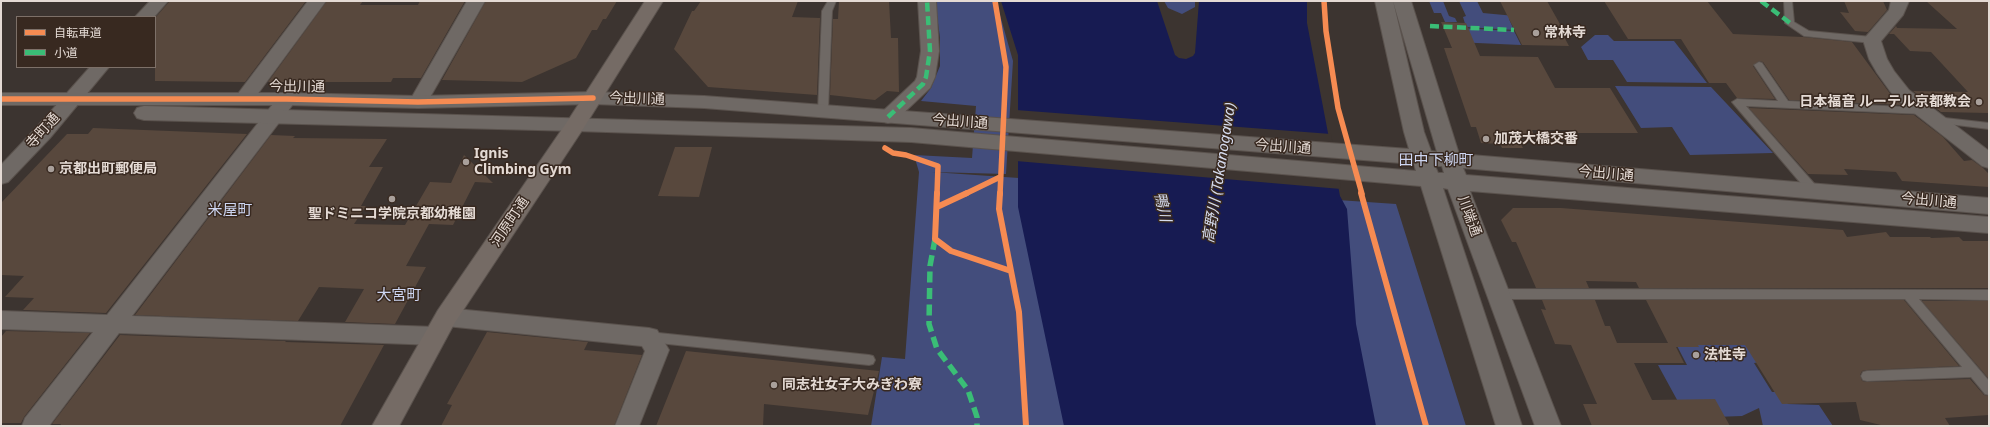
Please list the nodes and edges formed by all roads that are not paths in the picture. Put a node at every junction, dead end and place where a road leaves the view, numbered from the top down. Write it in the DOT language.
graph roads {
  1 [pos="159,1"];
  2 [pos="317,1"];
  3 [pos="476,1"];
  4 [pos="654,1"];
  5 [pos="832,1"];
  6 [pos="927,1"];
  7 [pos="1384,1"];
  8 [pos="1402,1"];
  9 [pos="1788,1"];
  10 [pos="1900,1"];
  11 [pos="145,16"];
  12 [pos="1872,40"];
  13 [pos="1759,65"];
  14 [pos="99,68"];
  15 [pos="593,98"];
  16 [pos="1,99"];
  17 [pos="244,99"];
  18 [pos="287,99"];
  19 [pos="418,102"];
  20 [pos="1785,104"];
  21 [pos="67,105"];
  22 [pos="1,111"];
  23 [pos="824,111"];
  24 [pos="1929,116"];
  25 [pos="272,117"];
  26 [pos="888,117"];
  27 [pos="576,124"];
  28 [pos="1989,126"];
  29 [pos="913,127"];
  30 [pos="1422,158"];
  31 [pos="1451,160"];
  32 [pos="1989,161"];
  33 [pos="1,177"];
  34 [pos="1429,180"];
  35 [pos="1457,182"];
  36 [pos="1814,191"];
  37 [pos="1989,206"];
  38 [pos="1989,225"];
  39 [pos="1498,294"];
  40 [pos="1908,294"];
  41 [pos="1989,295"];
  42 [pos="1,320"];
  43 [pos="113,324"];
  44 [pos="440,326"];
  45 [pos="653,343"];
  46 [pos="869,360"];
  47 [pos="1974,372"];
  48 [pos="1867,376"];
  49 [pos="1989,390"];
  50 [pos="34,426"];
  51 [pos="385,426"];
  52 [pos="627,426"];
  53 [pos="1509,426"];
  54 [pos="1548,426"];
  1 -- 11 [label="street"];
  2 -- 17 [label="street"];
  3 -- 19 [label="street"];
  4 -- 15 [label="main road, 河原町通"];
  5 -- 23 [label="lane"];
  6 -- 26 [label="street"];
  7 -- 30 [label="main road, 川端通"];
  8 -- 31 [label="main road, 川端通"];
  9 -- 12 [label="lane"];
  10 -- 12 [label="street"];
  12 -- 24 [label="street"];
  13 -- 20 [label="lane"];
  14 -- 21 [label="street, 寺町通"];
  15 -- 19 [label="main road, 今出川通"];
  15 -- 23 [label="main road, 今出川通"];
  15 -- 27 [label="main road, 河原町通"];
  16 -- 21 [label="main road, 今出川通"];
  17 -- 18 [label="main road, 今出川通"];
  17 -- 21 [label="main road, 今出川通"];
  18 -- 19 [label="main road, 今出川通"];
  18 -- 25 [label="street"];
  20 -- 24 [label="lane"];
  20 -- 36 [label="lane"];
  21 -- 22 [label="main road, 今出川通"];
  21 -- 25 [label="main road, 今出川通"];
  21 -- 33 [label="street, 寺町通"];
  23 -- 26 [label="main road, 今出川通"];
  24 -- 28 [label="lane"];
  24 -- 32 [label="street"];
  25 -- 27 [label="main road, 今出川通"];
  25 -- 43 [label="street"];
  26 -- 29 [label="main road, 今出川通"];
  27 -- 29 [label="main road, 今出川通"];
  27 -- 44 [label="main road, 河原町通"];
  29 -- 30 [label="main road, 今出川通"];
  29 -- 34 [label="main road, 今出川通"];
  30 -- 31 [label="main road, 今出川通"];
  30 -- 34 [label="main road, 川端通"];
  31 -- 35 [label="main road, 川端通"];
  31 -- 36 [label="main road, 今出川通"];
  34 -- 35 [label="main road, 今出川通"];
  34 -- 53 [label="main road, 川端通"];
  35 -- 38 [label="main road, 今出川通"];
  35 -- 39 [label="main road, 川端通"];
  36 -- 37 [label="main road, 今出川通"];
  39 -- 40 [label="lane"];
  39 -- 54 [label="main road, 川端通"];
  40 -- 41 [label="lane"];
  40 -- 47 [label="lane"];
  42 -- 43 [label="street"];
  43 -- 44 [label="street"];
  43 -- 50 [label="street"];
  44 -- 45 [label="street"];
  44 -- 51 [label="main road, 河原町通"];
  45 -- 46 [label="lane"];
  45 -- 52 [label="street"];
  47 -- 48 [label="lane"];
  47 -- 49 [label="lane"];
}
